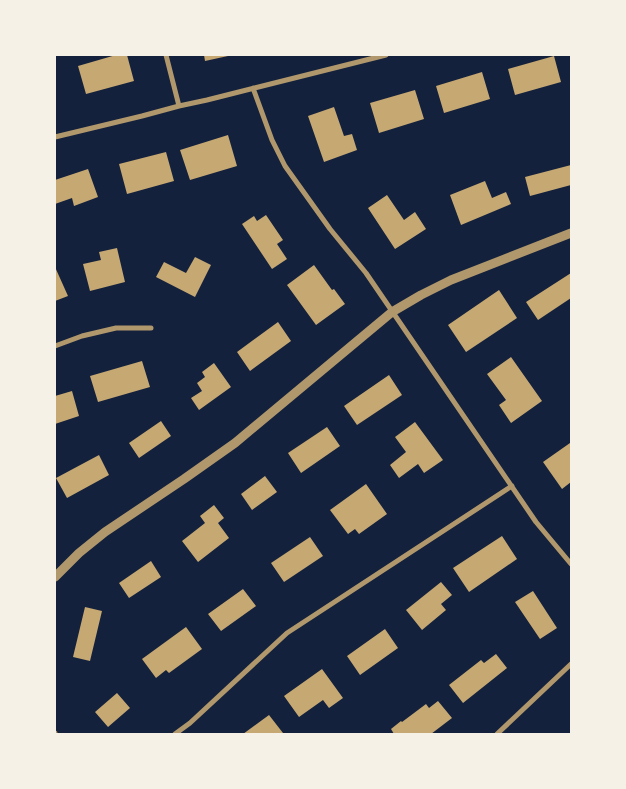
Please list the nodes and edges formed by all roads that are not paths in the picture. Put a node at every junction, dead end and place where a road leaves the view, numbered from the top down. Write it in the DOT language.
graph roads {
  1 [pos="166,55"];
  2 [pos="386,55"];
  3 [pos="253,88"];
  4 [pos="179,106"];
  5 [pos="55,137"];
  6 [pos="571,233"];
  7 [pos="392,312"];
  8 [pos="151,328"];
  9 [pos="55,346"];
  10 [pos="512,486"];
  11 [pos="571,564"];
  12 [pos="55,577"];
  13 [pos="571,664"];
  14 [pos="175,734"];
  15 [pos="498,734"];
  1 -- 4 [label="street"];
  2 -- 3 [label="street"];
  3 -- 4 [label="street"];
  3 -- 7 [label="street"];
  4 -- 5 [label="street"];
  6 -- 7 [label="street"];
  7 -- 10 [label="street"];
  7 -- 12 [label="street"];
  8 -- 9 [label="street"];
  10 -- 11 [label="street"];
  10 -- 14 [label="street"];
  13 -- 15 [label="street"];
}
